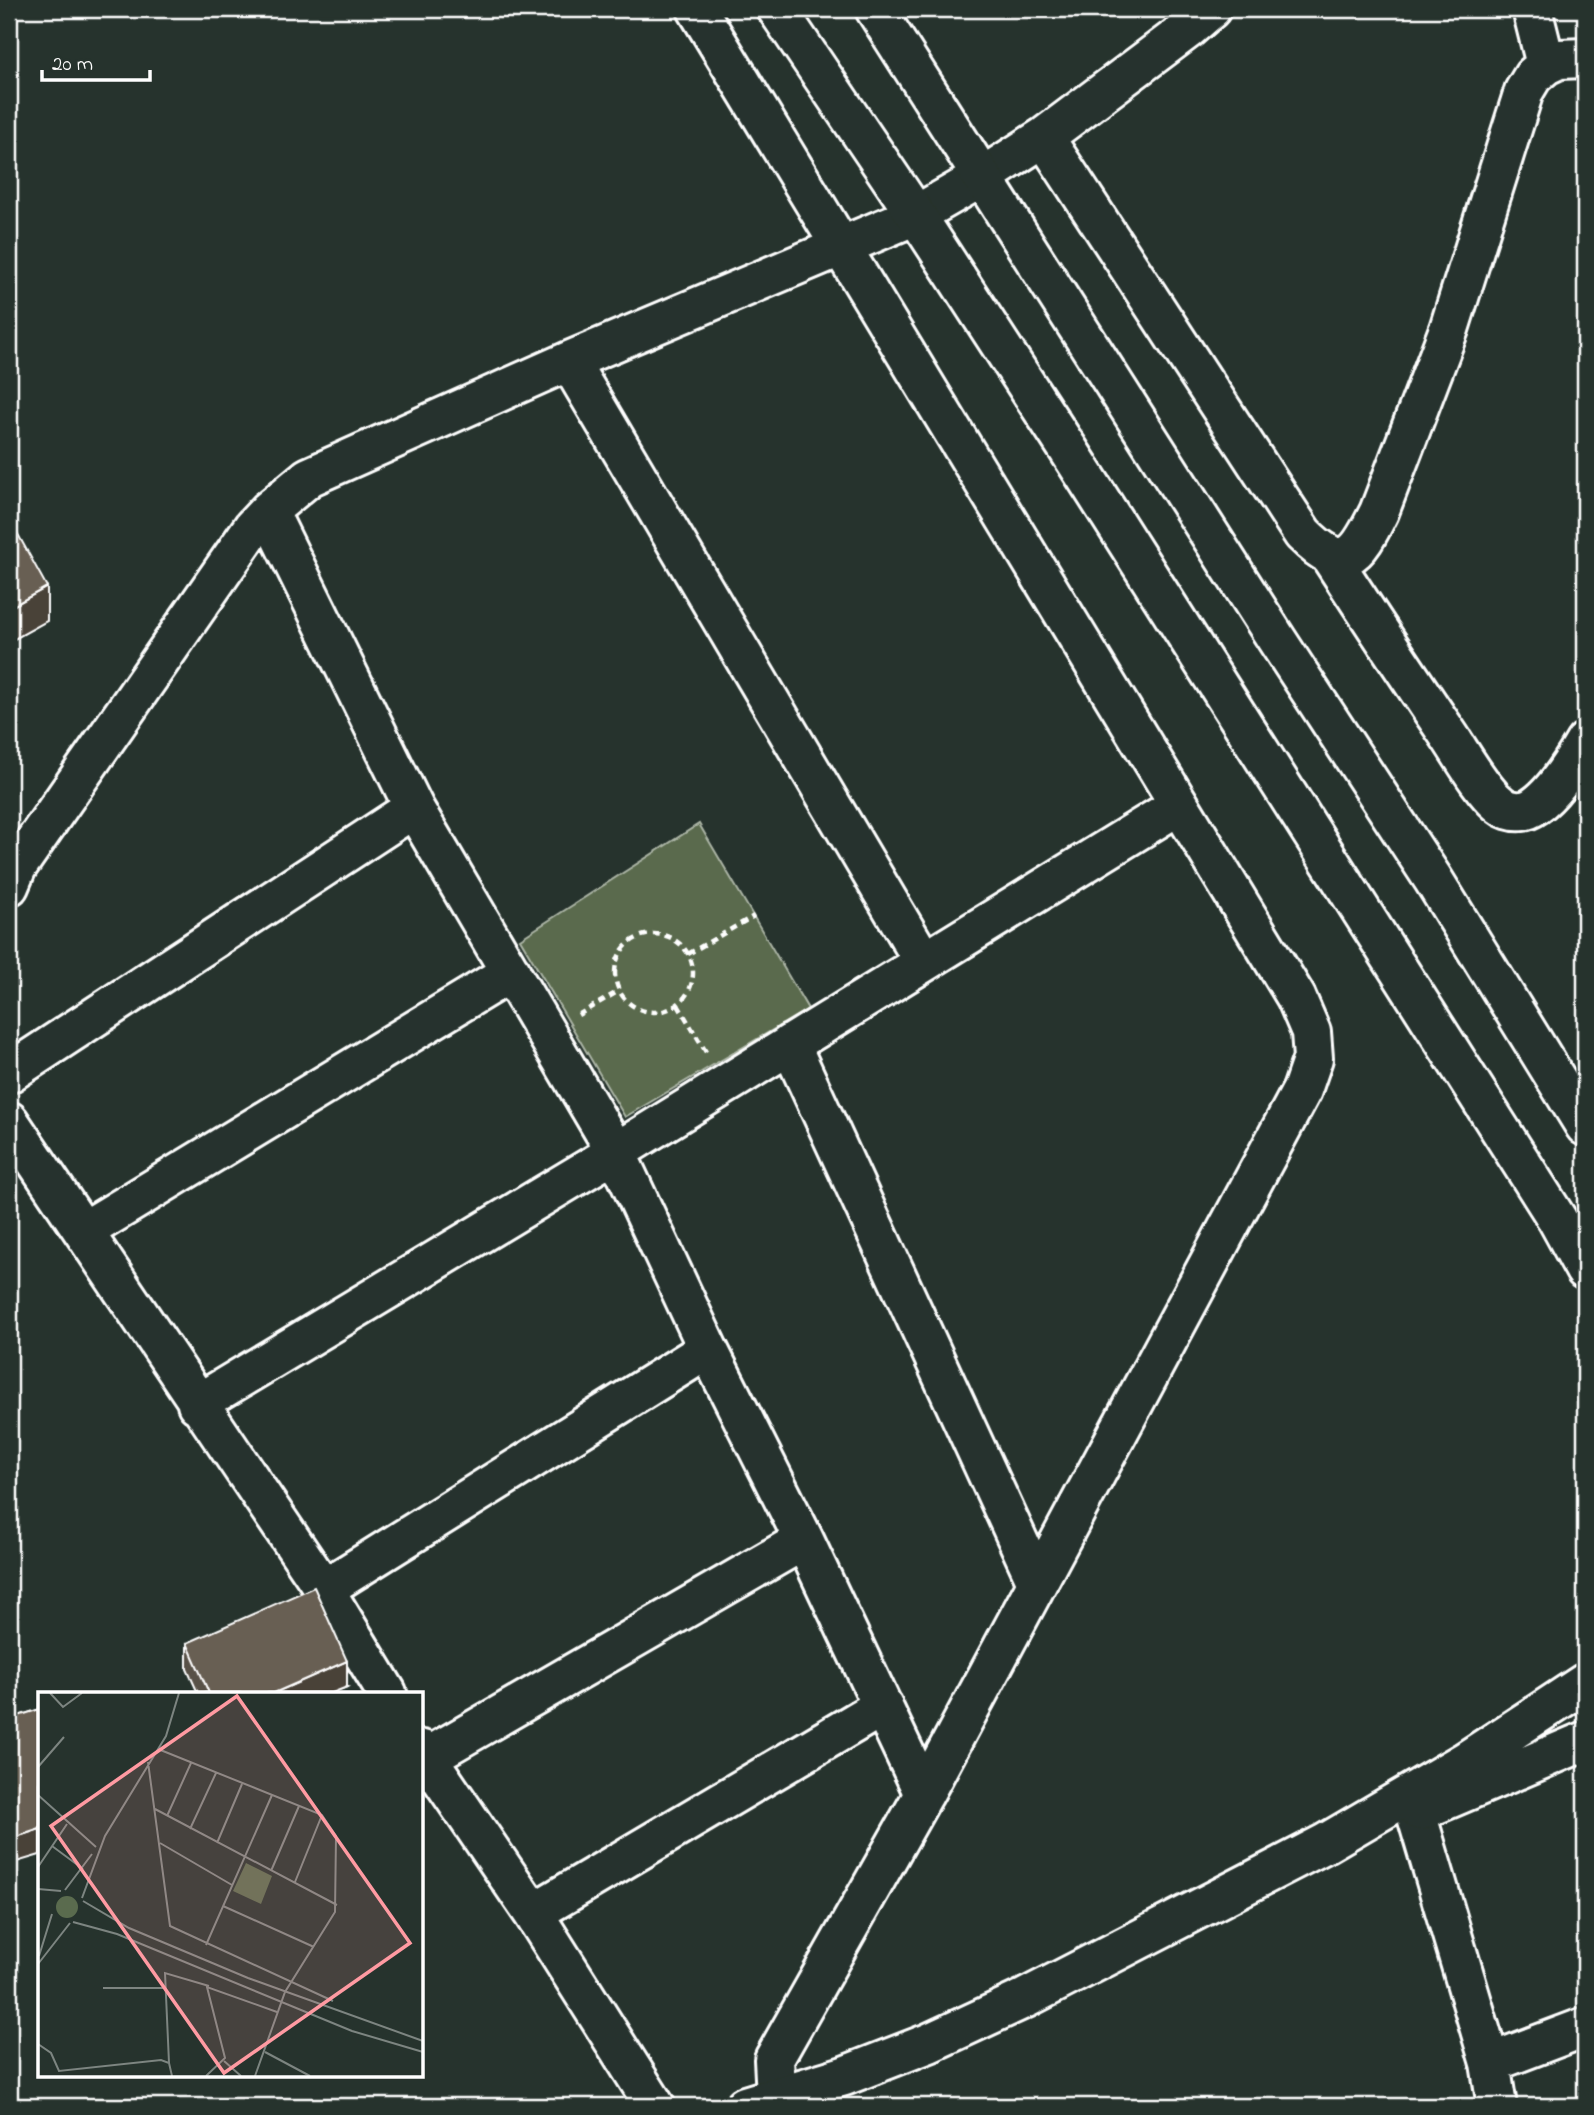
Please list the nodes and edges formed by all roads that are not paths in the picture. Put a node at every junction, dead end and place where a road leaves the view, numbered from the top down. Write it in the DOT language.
graph roads {
  1 [pos="697,9"];
  2 [pos="777,9"];
  3 [pos="874,9"];
  4 [pos="1211,9"];
  5 [pos="1532,9"];
  6 [pos="1585,58"];
  7 [pos="1546,65"];
  8 [pos="1044,137"];
  9 [pos="982,177"];
  10 [pos="916,215"];
  11 [pos="841,248"];
  12 [pos="569,361"];
  13 [pos="268,510"];
  14 [pos="1330,556"];
  15 [pos="1585,742"];
  16 [pos="1179,805"];
  17 [pos="414,808"];
  18 [pos="9,886"];
  19 [pos="924,962"];
  20 [pos="511,972"];
  21 [pos="790,1044"];
  22 [pos="9,1073"];
  23 [pos="9,1121"];
  24 [pos="1585,1126"];
  25 [pos="616,1152"];
  26 [pos="84,1231"];
  27 [pos="1585,1270"];
  28 [pos="708,1349"];
  29 [pos="197,1404"];
  30 [pos="804,1540"];
  31 [pos="1037,1582"];
  32 [pos="324,1589"];
  33 [pos="1585,1683"];
  34 [pos="386,1692"];
  35 [pos="883,1706"];
  36 [pos="1584,1745"];
  37 [pos="424,1754"];
  38 [pos="924,1794"];
  39 [pos="1416,1813"];
  40 [pos="1325,1843"];
  41 [pos="533,1913"];
  42 [pos="1585,2027"];
  43 [pos="1490,2063"];
  44 [pos="760,2102"];
  45 [pos="655,2106"];
  46 [pos="1497,2106"];
  1 -- 11 [label="main road"];
  2 -- 10 [label="main road"];
  3 -- 9 [label="main road"];
  4 -- 8 [label="main road"];
  5 -- 7 [label="main road"];
  6 -- 7 [label="main road"];
  7 -- 14 [label="main road"];
  8 -- 9 [label="main road"];
  8 -- 14 [label="main road"];
  9 -- 10 [label="main road"];
  9 -- 24 [label="main road"];
  10 -- 11 [label="main road"];
  10 -- 27 [label="main road"];
  11 -- 12 [label="main road"];
  11 -- 16 [label="main road"];
  12 -- 13 [label="main road"];
  12 -- 19 [label="main road"];
  13 -- 17 [label="main road"];
  13 -- 18 [label="main road"];
  14 -- 15 [label="main road"];
  16 -- 19 [label="main road"];
  16 -- 31 [label="main road"];
  17 -- 20 [label="main road"];
  17 -- 22 [label="main road"];
  19 -- 21 [label="main road"];
  20 -- 25 [label="main road"];
  20 -- 26 [label="main road"];
  21 -- 25 [label="main road"];
  21 -- 31 [label="main road"];
  23 -- 26 [label="main road"];
  25 -- 28 [label="main road"];
  25 -- 29 [label="main road"];
  26 -- 29 [label="main road"];
  28 -- 30 [label="main road"];
  28 -- 32 [label="main road"];
  29 -- 32 [label="main road"];
  30 -- 35 [label="main road"];
  30 -- 37 [label="main road"];
  31 -- 38 [label="main road"];
  32 -- 34 [label="main road"];
  33 -- 40 [label="main road"];
  35 -- 38 [label="main road"];
  35 -- 41 [label="main road"];
  36 -- 39 [label="main road"];
  37 -- 41 [label="main road"];
  38 -- 44 [label="main road"];
  39 -- 40 [label="main road"];
  39 -- 43 [label="main road"];
  40 -- 44 [label="main road"];
  41 -- 45 [label="main road"];
  42 -- 43 [label="main road"];
  43 -- 46 [label="main road"];
}
